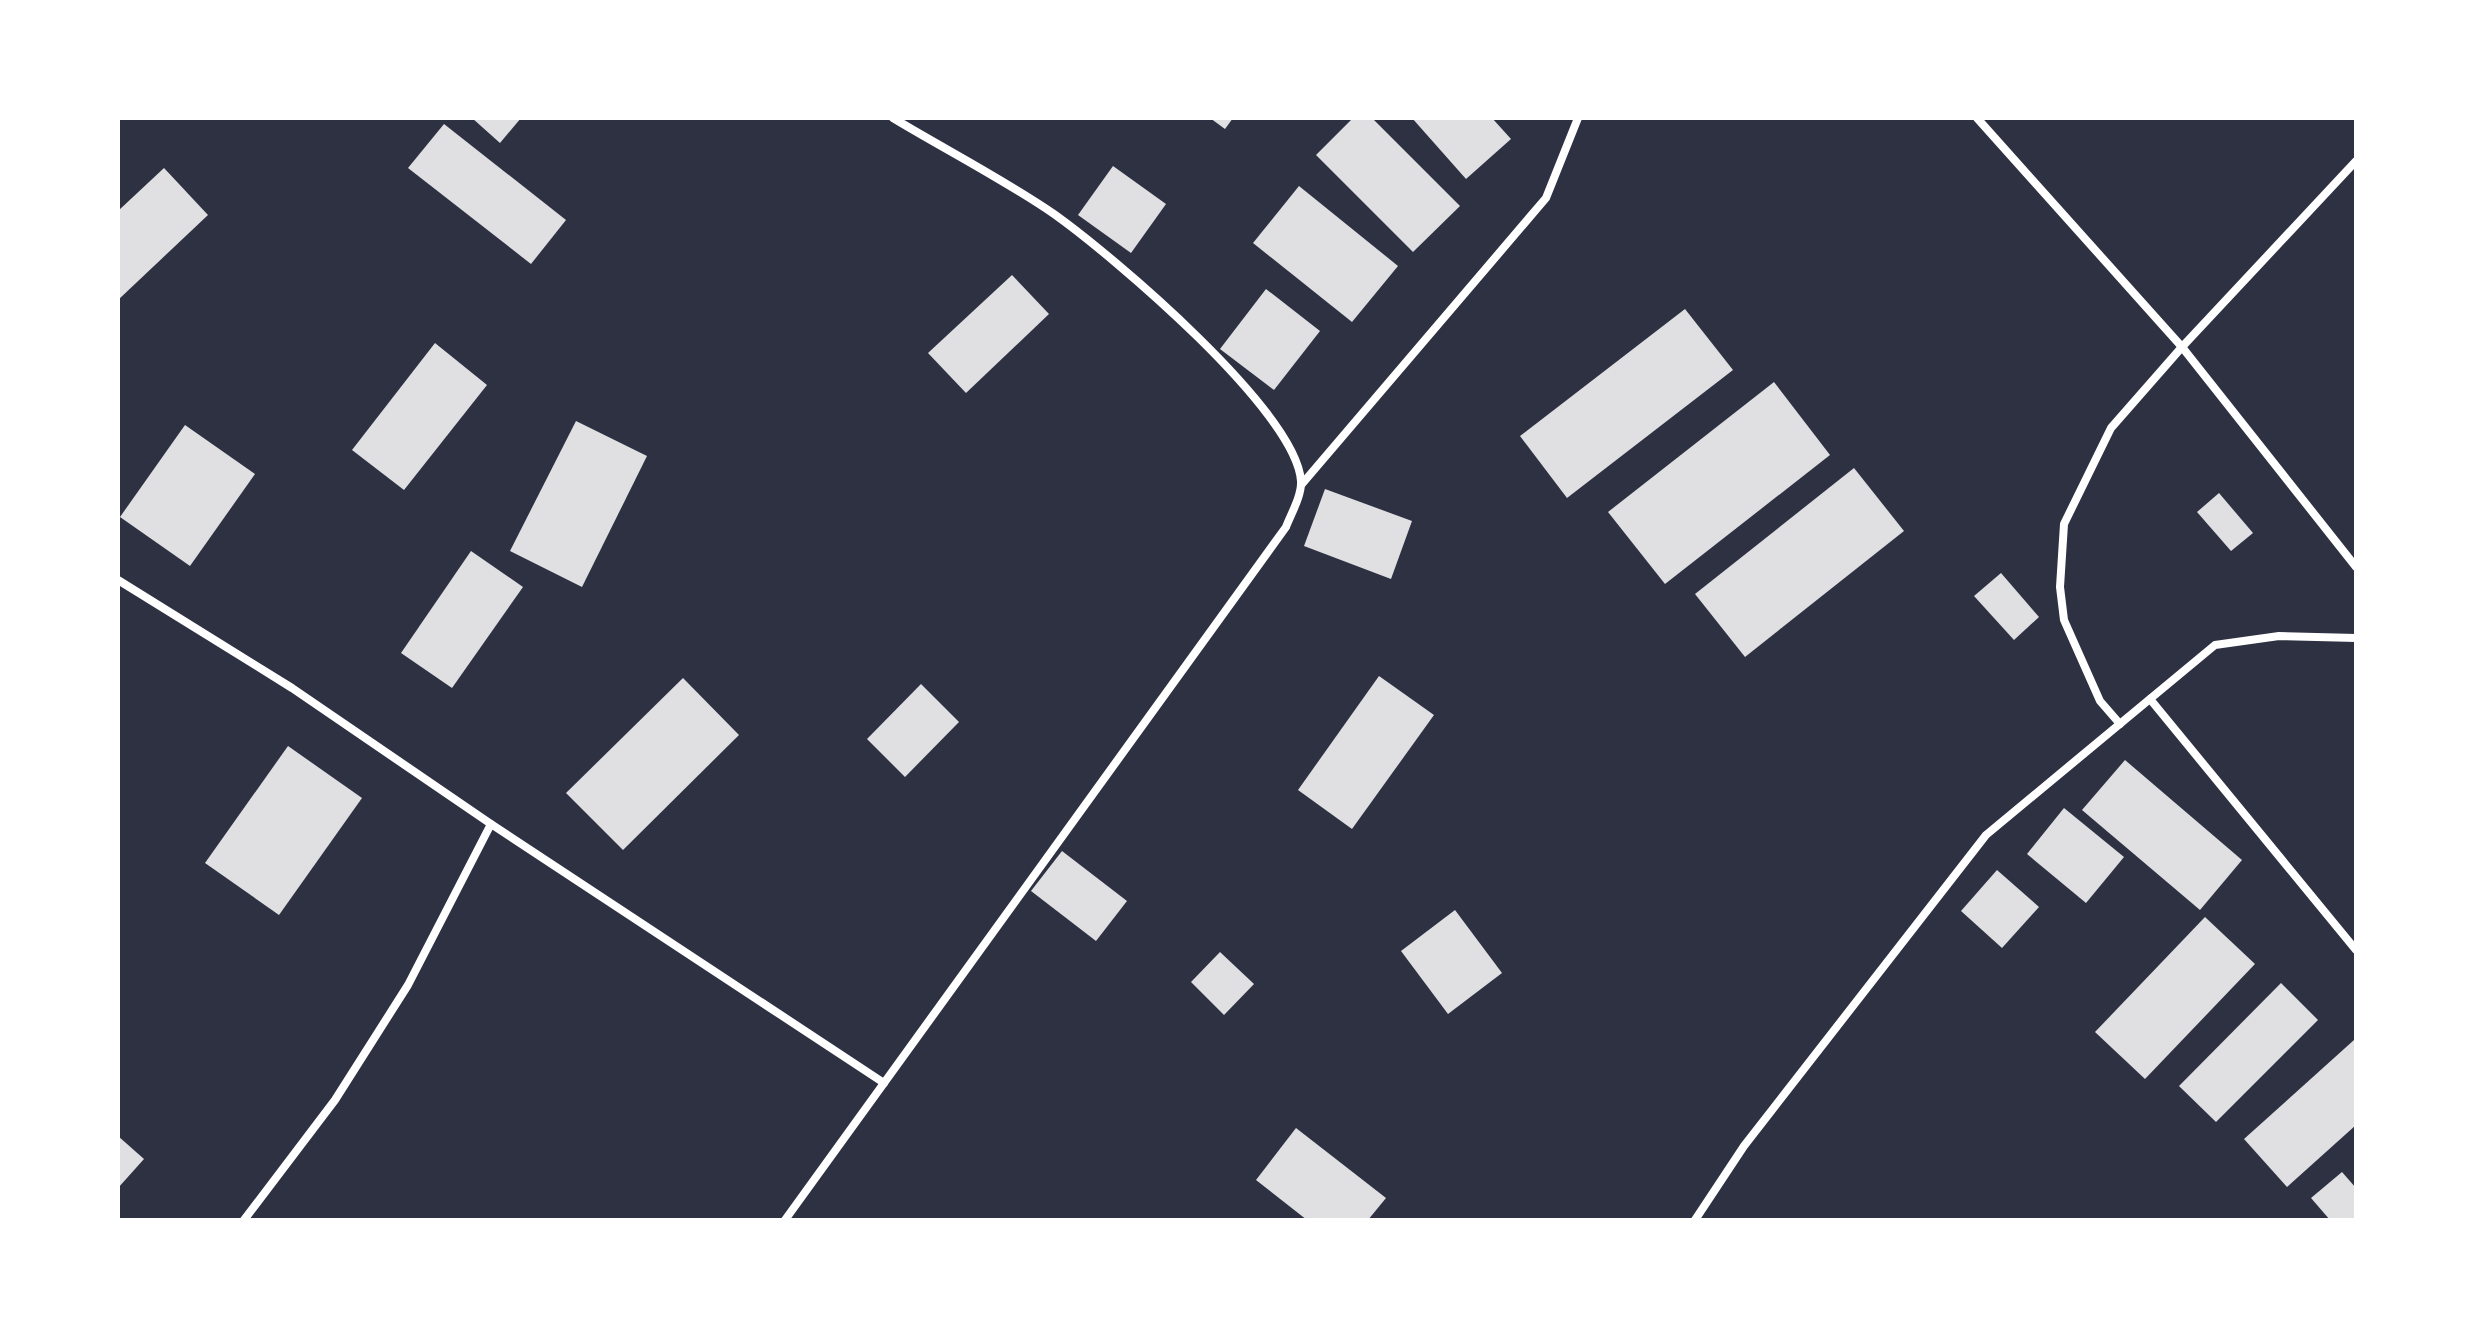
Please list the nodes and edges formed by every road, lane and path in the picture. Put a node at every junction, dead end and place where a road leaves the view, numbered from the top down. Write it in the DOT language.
graph roads {
  1 [pos="893,118"];
  2 [pos="1578,118"];
  3 [pos="1977,118"];
  4 [pos="2356,161"];
  5 [pos="2182,347"];
  6 [pos="1302,484"];
  7 [pos="2356,567"];
  8 [pos="118,580"];
  9 [pos="2356,638"];
  10 [pos="2150,699"];
  11 [pos="2120,724"];
  12 [pos="491,824"];
  13 [pos="2356,950"];
  14 [pos="884,1083"];
  15 [pos="244,1220"];
  16 [pos="785,1220"];
  17 [pos="1695,1220"];
  1 -- 6 [label="street"];
  2 -- 6 [label="street"];
  3 -- 5 [label="street"];
  4 -- 5 [label="street"];
  5 -- 7 [label="street"];
  5 -- 11 [label="street"];
  6 -- 14 [label="street"];
  8 -- 12 [label="street"];
  9 -- 10 [label="street"];
  10 -- 11 [label="street"];
  10 -- 13 [label="street"];
  11 -- 17 [label="street"];
  12 -- 14 [label="street"];
  12 -- 15 [label="street"];
  14 -- 16 [label="street"];
}
